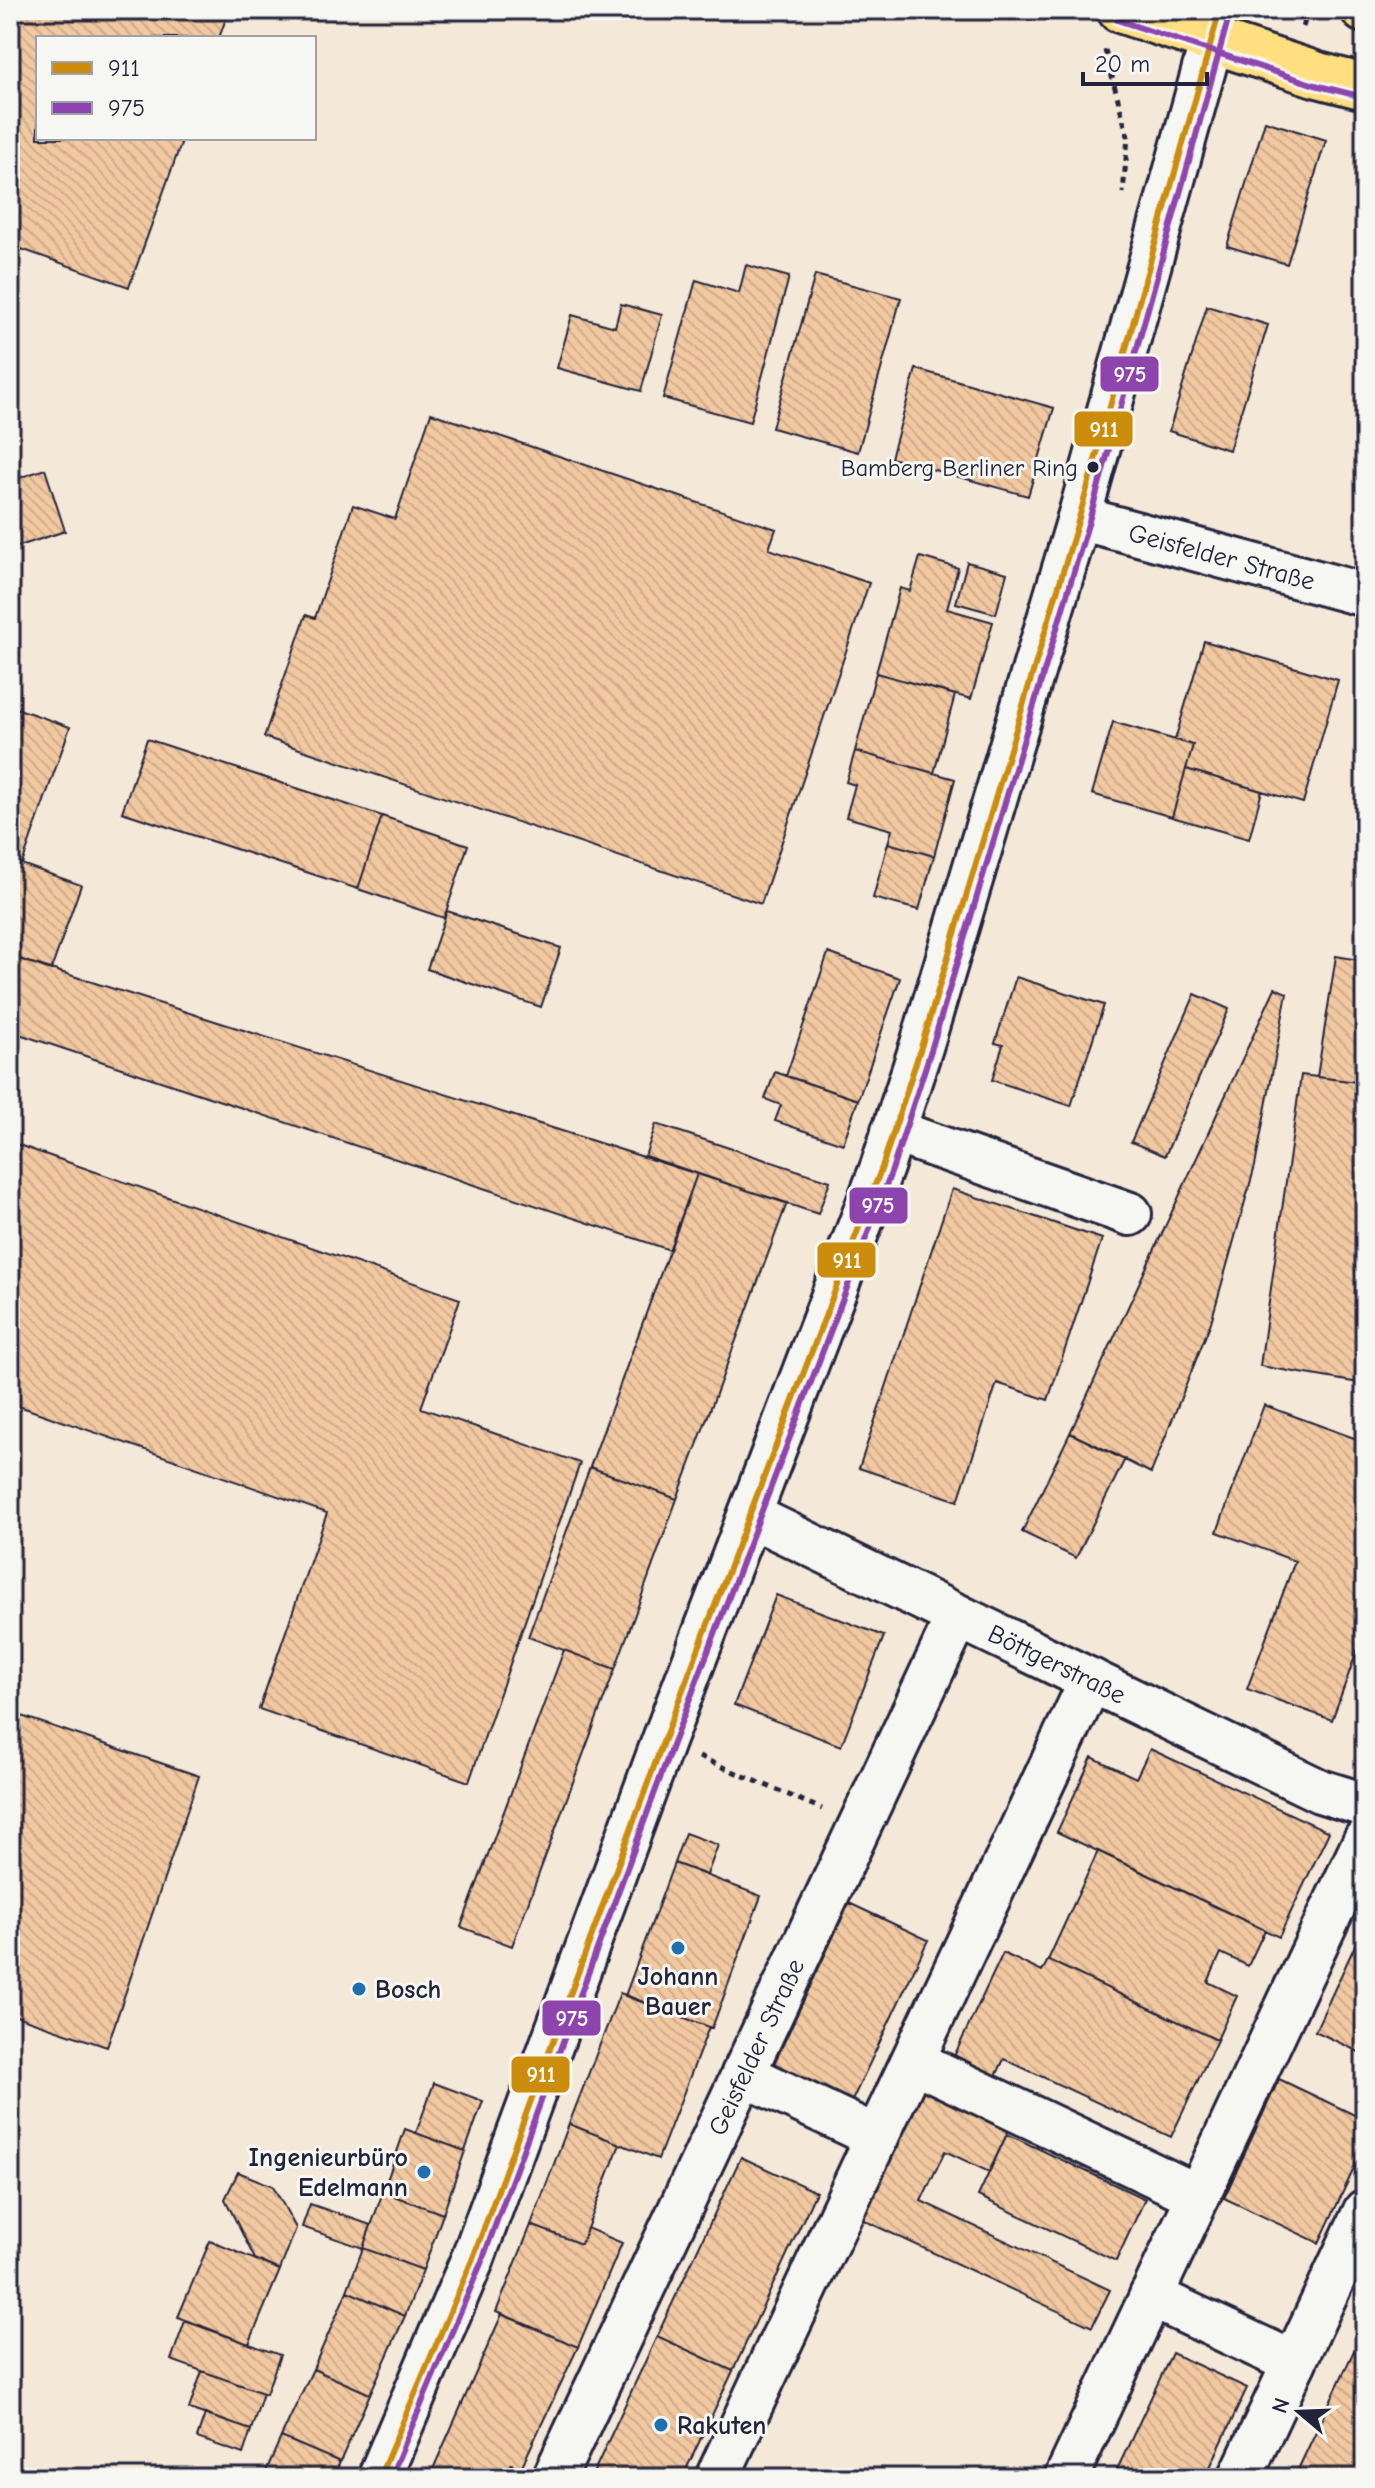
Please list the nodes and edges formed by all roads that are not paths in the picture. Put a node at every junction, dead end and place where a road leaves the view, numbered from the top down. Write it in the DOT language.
graph roads {
  1 [pos="1120,10"];
  2 [pos="1216,25"];
  3 [pos="1365,87"];
  4 [pos="1079,518"];
  5 [pos="1365,595"];
  6 [pos="893,1131"];
  7 [pos="1130,1214"];
  8 [pos="751,1516"];
  9 [pos="958,1616"];
  10 [pos="1091,1680"];
  11 [pos="1365,1805"];
  12 [pos="1365,1840"];
  13 [pos="913,2061"];
  14 [pos="743,2074"];
  15 [pos="877,2137"];
  16 [pos="1198,2196"];
  17 [pos="1365,2211"];
  18 [pos="1151,2296"];
  19 [pos="1294,2363"];
  20 [pos="379,2478"];
  21 [pos="554,2478"];
  22 [pos="717,2478"];
  23 [pos="1066,2478"];
  24 [pos="1240,2478"];
  1 -- 2 [label="main road"];
  2 -- 3 [label="main road"];
  2 -- 4 [label="street"];
  4 -- 5 [label="street, Geisfelder Straße"];
  4 -- 6 [label="street"];
  6 -- 7 [label="street"];
  6 -- 8 [label="street"];
  8 -- 9 [label="street, Böttgerstraße"];
  8 -- 20 [label="street"];
  9 -- 10 [label="street, Böttgerstraße"];
  9 -- 14 [label="street, Geisfelder Straße"];
  10 -- 11 [label="street, Böttgerstraße"];
  10 -- 13 [label="street"];
  12 -- 16 [label="street"];
  13 -- 15 [label="street"];
  13 -- 16 [label="street"];
  14 -- 15 [label="street"];
  14 -- 21 [label="street, Geisfelder Straße"];
  15 -- 22 [label="street"];
  16 -- 18 [label="street"];
  17 -- 19 [label="street"];
  18 -- 19 [label="street"];
  18 -- 23 [label="street"];
  19 -- 24 [label="street"];
}
